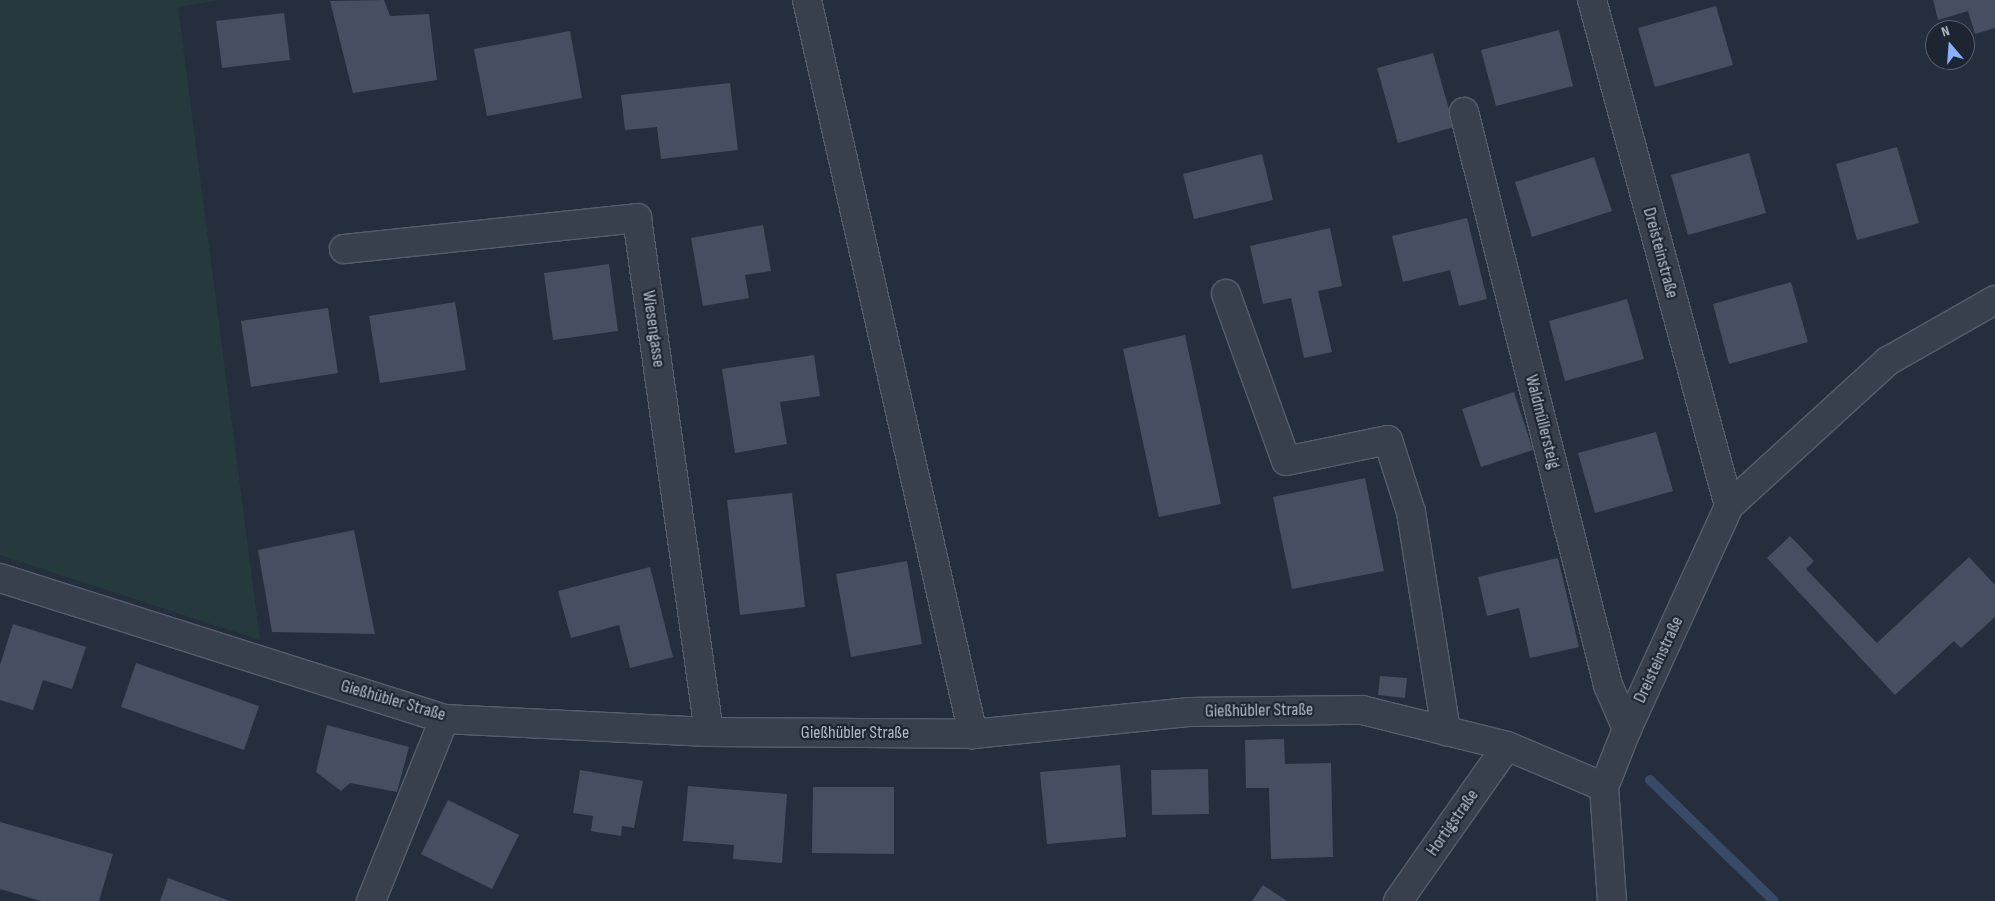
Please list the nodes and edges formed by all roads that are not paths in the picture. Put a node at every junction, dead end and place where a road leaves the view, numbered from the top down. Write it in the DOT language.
graph roads {
  1 [pos="807,0"];
  2 [pos="1592,0"];
  3 [pos="1464,112"];
  4 [pos="344,248"];
  5 [pos="1226,294"];
  6 [pos="1995,300"];
  7 [pos="1729,506"];
  8 [pos="0,578"];
  9 [pos="444,718"];
  10 [pos="1627,729"];
  11 [pos="1446,731"];
  12 [pos="709,732"];
  13 [pos="973,734"];
  14 [pos="1507,746"];
  15 [pos="1604,787"];
  16 [pos="371,901"];
  17 [pos="1398,901"];
  18 [pos="1612,901"];
  1 -- 13 [label="street"];
  2 -- 7 [label="street, Dreisteinstraße"];
  3 -- 10 [label="street, Waldmüllersteig"];
  4 -- 12 [label="street, Wiesengasse"];
  5 -- 11 [label="street"];
  6 -- 7 [label="street, Dreisteinstraße"];
  7 -- 10 [label="street, Dreisteinstraße"];
  8 -- 9 [label="street, Gießhübler Straße"];
  9 -- 12 [label="street, Gießhübler Straße"];
  9 -- 16 [label="street"];
  10 -- 15 [label="street, Dreisteinstraße"];
  11 -- 13 [label="street, Gießhübler Straße"];
  11 -- 14 [label="street, Gießhübler Straße"];
  12 -- 13 [label="street, Gießhübler Straße"];
  14 -- 15 [label="street, Gießhübler Straße"];
  14 -- 17 [label="street, Hortigstraße"];
  15 -- 18 [label="street"];
}
